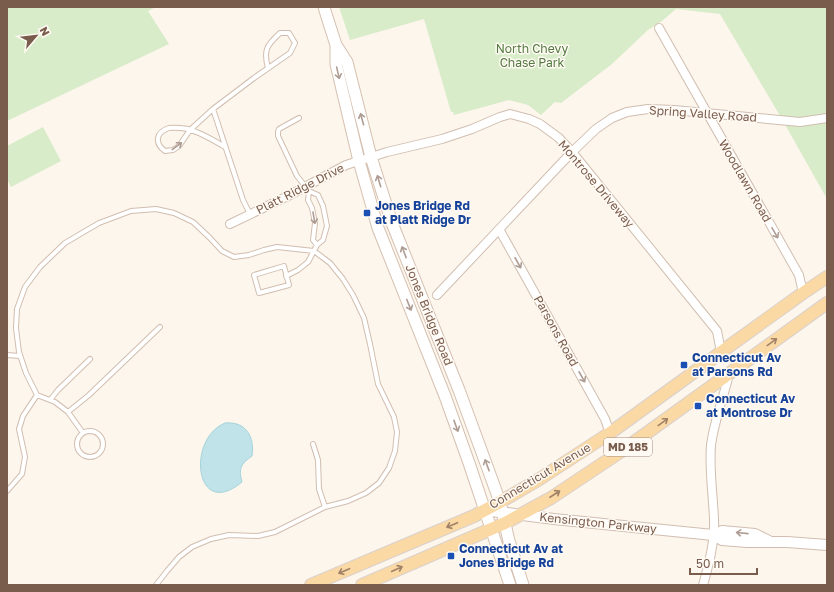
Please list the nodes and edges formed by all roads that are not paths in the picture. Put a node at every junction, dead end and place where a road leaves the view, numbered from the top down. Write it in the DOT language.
graph roads {
  1 [pos="324,7"];
  2 [pos="659,28"];
  3 [pos="336,45"];
  4 [pos="268,68"];
  5 [pos="213,109"];
  6 [pos="707,114"];
  7 [pos="299,118"];
  8 [pos="827,118"];
  9 [pos="190,130"];
  10 [pos="225,147"];
  11 [pos="572,152"];
  12 [pos="371,157"];
  13 [pos="358,162"];
  14 [pos="308,189"];
  15 [pos="250,214"];
  16 [pos="230,224"];
  17 [pos="499,229"];
  18 [pos="317,245"];
  19 [pos="314,251"];
  20 [pos="286,276"];
  21 [pos="827,277"];
  22 [pos="803,293"];
  23 [pos="437,295"];
  24 [pos="827,303"];
  25 [pos="160,327"];
  26 [pos="721,352"];
  27 [pos="7,355"];
  28 [pos="20,356"];
  29 [pos="90,359"];
  30 [pos="730,373"];
  31 [pos="37,395"];
  32 [pos="50,400"];
  33 [pos="68,412"];
  34 [pos="83,433"];
  35 [pos="610,433"];
  36 [pos="314,444"];
  37 [pos="7,491"];
  38 [pos="325,507"];
  39 [pos="484,510"];
  40 [pos="502,512"];
  41 [pos="522,514"];
  42 [pos="491,529"];
  43 [pos="713,535"];
  44 [pos="827,545"];
  45 [pos="156,585"];
  46 [pos="311,585"];
  47 [pos="362,585"];
  48 [pos="510,585"];
  49 [pos="523,585"];
  50 [pos="703,585"];
  1 -- 3 [label="main road, Jones Bridge Road"];
  2 -- 6 [label="street, Woodlawn Road"];
  12 -- 3 [label="main road, Jones Bridge Road, one-way"];
  3 -- 13 [label="main road, Jones Bridge Road, one-way"];
  4 -- 4 [label="lane"];
  4 -- 5 [label="lane"];
  5 -- 9 [label="lane"];
  5 -- 10 [label="lane"];
  6 -- 8 [label="street, Spring Valley Road"];
  6 -- 11 [label="street, Spring Valley Road"];
  6 -- 22 [label="street, Woodlawn Road, one-way"];
  7 -- 14 [label="lane"];
  9 -- 9 [label="lane, one-way"];
  9 -- 10 [label="lane"];
  10 -- 15 [label="lane"];
  11 -- 12 [label="street, Montrose Driveway"];
  11 -- 17 [label="street, Spring Valley Road"];
  11 -- 26 [label="street, Montrose Driveway"];
  12 -- 13 [label="street, Platt Ridge Drive"];
  40 -- 12 [label="main road, Jones Bridge Road, one-way"];
  13 -- 14 [label="street, Platt Ridge Drive"];
  13 -- 39 [label="main road, Jones Bridge Road, one-way"];
  14 -- 15 [label="street, Platt Ridge Drive"];
  14 -- 18 [label="lane, one-way"];
  14 -- 18 [label="lane"];
  15 -- 16 [label="street, Platt Ridge Drive"];
  17 -- 23 [label="street, Spring Valley Road"];
  17 -- 35 [label="street, Parsons Road, one-way"];
  18 -- 19 [label="lane"];
  19 -- 20 [label="lane"];
  19 -- 28 [label="lane"];
  19 -- 38 [label="lane"];
  20 -- 20 [label="lane"];
  21 -- 22 [label="main road, Connecticut Avenue / MD 185"];
  22 -- 26 [label="main road, Connecticut Avenue / MD 185"];
  30 -- 24 [label="main road, Connecticut Avenue / MD 185, one-way"];
  25 -- 33 [label="lane"];
  26 -- 35 [label="main road, Connecticut Avenue / MD 185"];
  27 -- 28 [label="lane"];
  28 -- 31 [label="lane"];
  29 -- 32 [label="lane"];
  41 -- 30 [label="main road, Connecticut Avenue / MD 185, one-way"];
  30 -- 43 [label="street"];
  31 -- 32 [label="lane"];
  31 -- 37 [label="lane"];
  32 -- 33 [label="lane"];
  33 -- 34 [label="lane"];
  34 -- 34 [label="lane"];
  35 -- 40 [label="main road, Connecticut Avenue / MD 185"];
  36 -- 38 [label="lane"];
  38 -- 45 [label="lane"];
  39 -- 40 [label="main road, Connecticut Avenue / MD 185"];
  39 -- 42 [label="main road, Jones Bridge Road"];
  39 -- 46 [label="main road, Connecticut Avenue / MD 185, one-way"];
  40 -- 41 [label="main road, Connecticut Avenue / MD 185"];
  40 -- 42 [label="main road, Connecticut Avenue / MD 185"];
  40 -- 49 [label="main road, Jones Bridge Road"];
  41 -- 43 [label="street, Kensington Parkway"];
  47 -- 42 [label="main road, Connecticut Avenue / MD 185, one-way"];
  42 -- 48 [label="main road, Jones Bridge Road"];
  43 -- 44 [label="street, Kensington Parkway"];
  43 -- 50 [label="street"];
}
